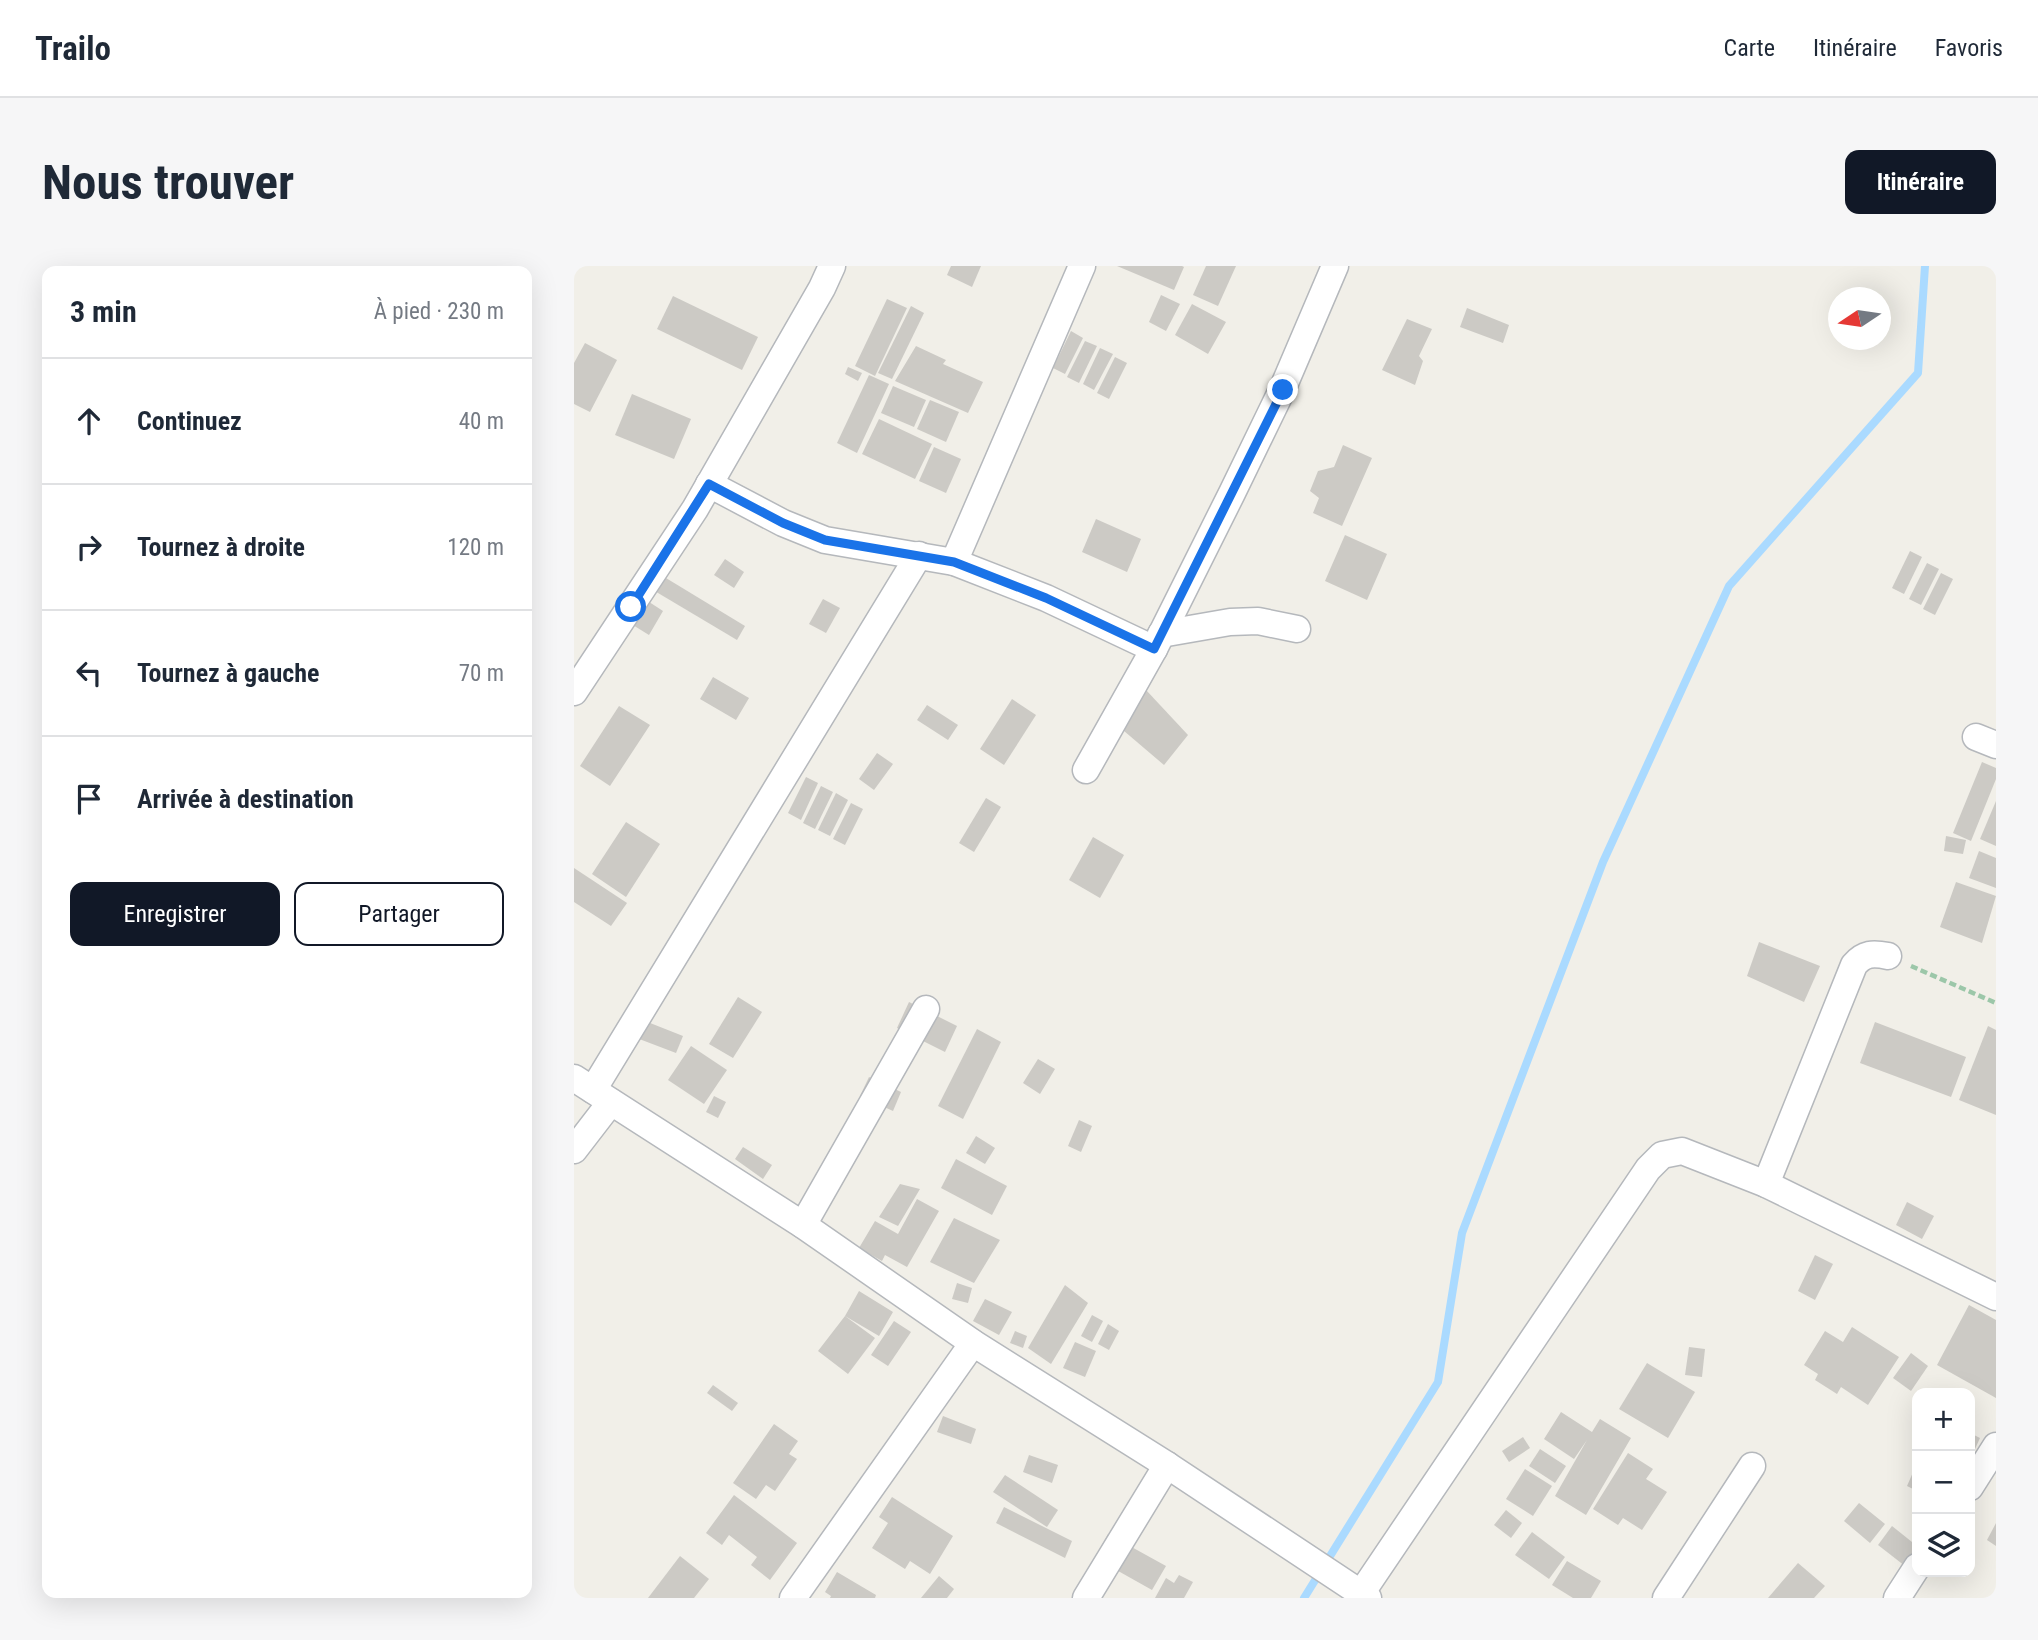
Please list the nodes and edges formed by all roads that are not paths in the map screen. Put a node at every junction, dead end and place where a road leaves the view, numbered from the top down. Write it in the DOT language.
graph roads {
  1 [pos="832,266"];
  2 [pos="1082,266"];
  3 [pos="1335,266"];
  4 [pos="709,484"];
  5 [pos="919,555"];
  6 [pos="954,562"];
  7 [pos="1297,629"];
  8 [pos="1157,641"];
  9 [pos="574,692"];
  10 [pos="1086,770"];
  11 [pos="1888,956"];
  12 [pos="926,1009"];
  13 [pos="593,1090"];
  14 [pos="574,1150"];
  15 [pos="1766,1184"];
  16 [pos="803,1226"];
  17 [pos="1996,1297"];
  18 [pos="973,1343"];
  19 [pos="1996,1446"];
  20 [pos="1167,1465"];
  21 [pos="1752,1465"];
  22 [pos="1975,1479"];
  23 [pos="1912,1575"];
  24 [pos="1362,1596"];
  25 [pos="793,1598"];
  26 [pos="1086,1598"];
  27 [pos="1665,1598"];
  28 [pos="1897,1598"];
  1 -- 4 [label="street"];
  2 -- 6 [label="street"];
  3 -- 8 [label="street"];
  4 -- 5 [label="street"];
  4 -- 9 [label="street"];
  5 -- 6 [label="street"];
  5 -- 13 [label="street"];
  6 -- 8 [label="street"];
  7 -- 8 [label="street"];
  8 -- 10 [label="street"];
  11 -- 15 [label="street"];
  12 -- 16 [label="street"];
  13 -- 14 [label="street"];
  13 -- 16 [label="street"];
  15 -- 17 [label="street"];
  15 -- 24 [label="street"];
  16 -- 18 [label="street"];
  18 -- 20 [label="street"];
  18 -- 25 [label="street"];
  19 -- 22 [label="street"];
  20 -- 24 [label="street"];
  20 -- 26 [label="street"];
  21 -- 27 [label="street"];
  23 -- 28 [label="street"];
}
